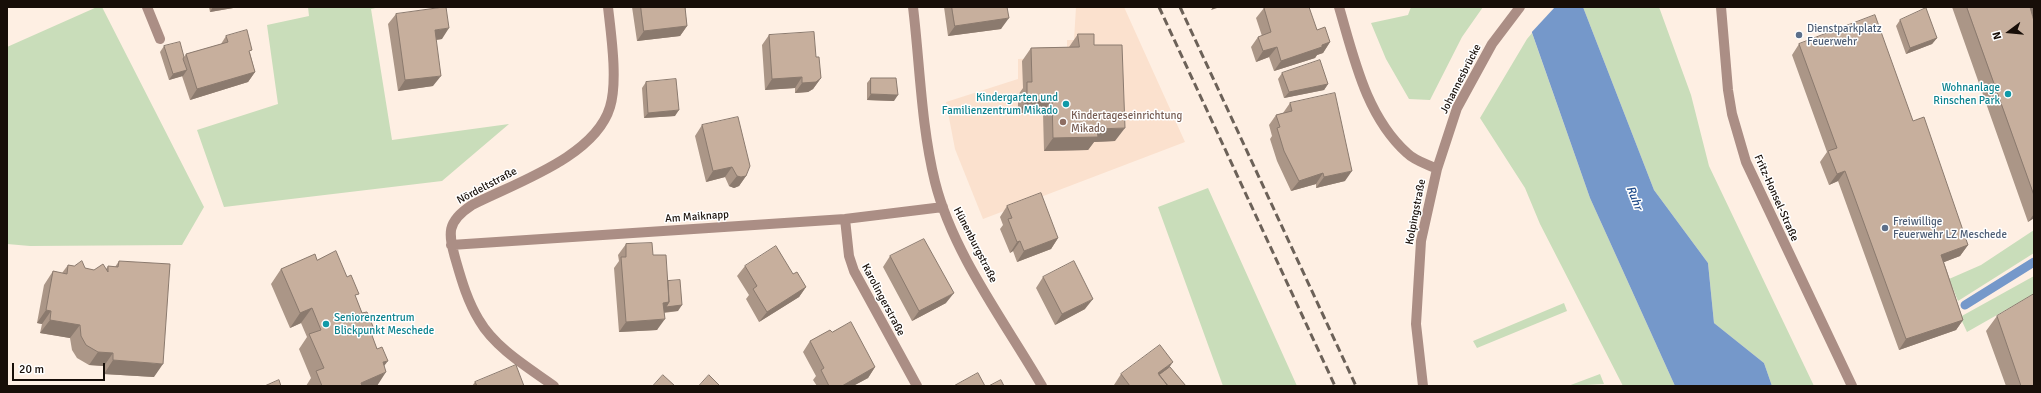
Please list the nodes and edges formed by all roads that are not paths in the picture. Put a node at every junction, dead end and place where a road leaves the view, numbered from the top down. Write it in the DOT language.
graph roads {
  1 [pos="146,7"];
  2 [pos="608,7"];
  3 [pos="913,7"];
  4 [pos="1339,7"];
  5 [pos="1520,7"];
  6 [pos="1721,7"];
  7 [pos="160,39"];
  8 [pos="1437,169"];
  9 [pos="943,207"];
  10 [pos="845,219"];
  11 [pos="451,245"];
  12 [pos="554,386"];
  13 [pos="917,386"];
  14 [pos="1042,386"];
  15 [pos="1423,386"];
  16 [pos="1852,386"];
  1 -- 7 [label="street"];
  2 -- 11 [label="street, Nördeltstraße"];
  3 -- 9 [label="street, Hünenburgstraße"];
  4 -- 8 [label="street, Kolpingstraße"];
  5 -- 8 [label="street, Johannesbrücke"];
  6 -- 16 [label="street, Fritz-Honsel-Straße"];
  8 -- 15 [label="street, Kolpingstraße"];
  9 -- 10 [label="street, Am Maiknapp"];
  9 -- 14 [label="street, Hünenburgstraße"];
  10 -- 11 [label="street, Am Maiknapp"];
  10 -- 13 [label="street, Karolingerstraße"];
  11 -- 12 [label="street, Nördeltstraße"];
}
